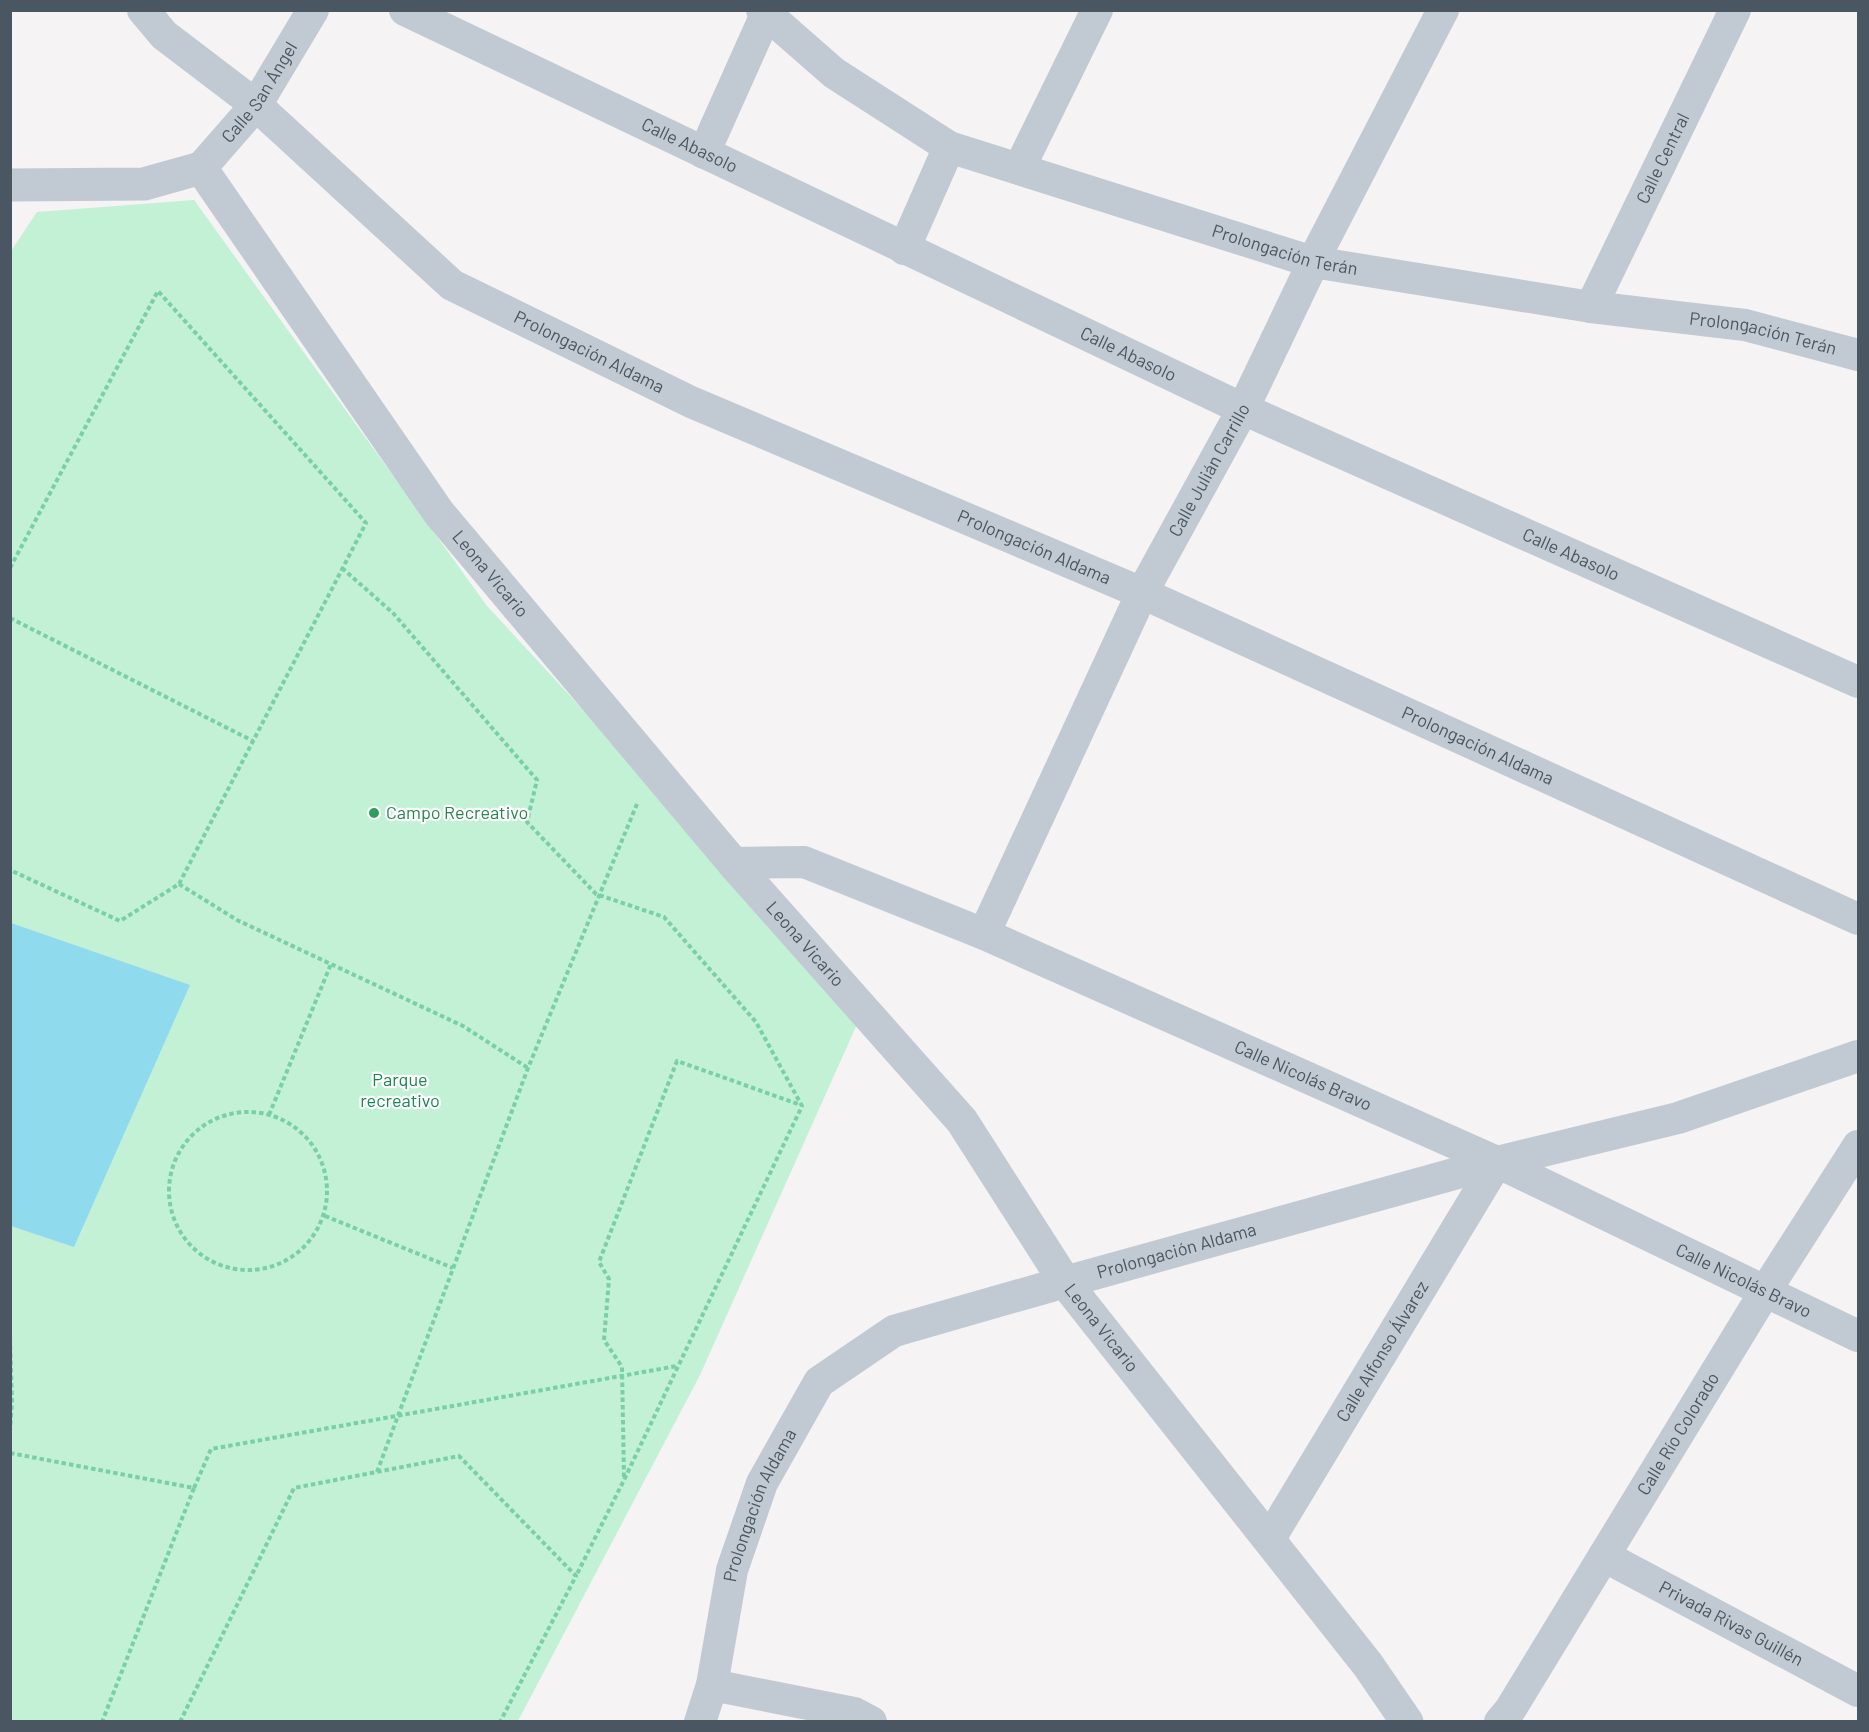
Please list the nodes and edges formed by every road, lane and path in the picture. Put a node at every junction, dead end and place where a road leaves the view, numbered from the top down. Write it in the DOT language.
graph roads {
  1 [pos="143,10"];
  2 [pos="313,10"];
  3 [pos="405,10"];
  4 [pos="1097,10"];
  5 [pos="1443,10"];
  6 [pos="1735,10"];
  7 [pos="765,11"];
  8 [pos="256,105"];
  9 [pos="949,147"];
  10 [pos="704,153"];
  11 [pos="201,168"];
  12 [pos="1019,169"];
  13 [pos="12,185"];
  14 [pos="904,249"];
  15 [pos="1313,262"];
  16 [pos="1591,307"];
  17 [pos="1858,354"];
  18 [pos="1243,410"];
  19 [pos="10,568"];
  20 [pos="342,568"];
  21 [pos="1142,593"];
  22 [pos="10,618"];
  23 [pos="1858,682"];
  24 [pos="253,741"];
  25 [pos="652,767"];
  26 [pos="733,863"];
  27 [pos="10,870"];
  28 [pos="179,884"];
  29 [pos="599,896"];
  30 [pos="1858,919"];
  31 [pos="984,934"];
  32 [pos="331,964"];
  33 [pos="1858,1056"];
  34 [pos="528,1068"];
  35 [pos="802,1106"];
  36 [pos="269,1115"];
  37 [pos="1858,1146"];
  38 [pos="1497,1162"];
  39 [pos="325,1216"];
  40 [pos="453,1268"];
  41 [pos="1065,1282"];
  42 [pos="1766,1290"];
  43 [pos="1858,1336"];
  44 [pos="10,1338"];
  45 [pos="678,1366"];
  46 [pos="622,1377"];
  47 [pos="11,1402"];
  48 [pos="398,1416"];
  49 [pos="10,1431"];
  50 [pos="10,1452"];
  51 [pos="377,1472"];
  52 [pos="624,1480"];
  53 [pos="194,1488"];
  54 [pos="1269,1540"];
  55 [pos="1604,1556"];
  56 [pos="576,1576"];
  57 [pos="712,1685"];
  58 [pos="1858,1691"];
  59 [pos="1514,1718"];
  60 [pos="102,1722"];
  61 [pos="180,1722"];
  62 [pos="500,1722"];
  63 [pos="700,1722"];
  64 [pos="872,1722"];
  65 [pos="1407,1722"];
  1 -- 8 [label="street, Prolongación Aldama"];
  2 -- 8 [label="street, Calle San Ángel"];
  3 -- 10 [label="street, Calle Abasolo"];
  4 -- 12 [label="street"];
  5 -- 15 [label="street, Calle Julián Carrillo"];
  6 -- 16 [label="street, Calle Central"];
  7 -- 9 [label="street, Prolongación Terán"];
  7 -- 10 [label="street"];
  8 -- 11 [label="street, Calle San Ángel"];
  8 -- 21 [label="street, Prolongación Aldama"];
  9 -- 12 [label="street, Prolongación Terán"];
  9 -- 14 [label="street"];
  10 -- 14 [label="street, Calle Abasolo"];
  11 -- 13 [label="street"];
  11 -- 25 [label="street, Leona Vicario"];
  12 -- 15 [label="street, Prolongación Terán"];
  14 -- 18 [label="street, Calle Abasolo"];
  15 -- 16 [label="street, Prolongación Terán"];
  15 -- 18 [label="street, Calle Julián Carrillo"];
  16 -- 17 [label="street, Prolongación Terán"];
  18 -- 21 [label="street, Calle Julián Carrillo"];
  18 -- 23 [label="street, Calle Abasolo"];
  19 -- 20 [label="path"];
  20 -- 24 [label="path"];
  20 -- 29 [label="path"];
  21 -- 30 [label="street, Prolongación Aldama"];
  21 -- 31 [label="street, Calle Julián Carrillo"];
  22 -- 24 [label="path"];
  24 -- 28 [label="path"];
  25 -- 26 [label="street, Leona Vicario"];
  25 -- 29 [label="path"];
  26 -- 31 [label="street, Calle Nicolás Bravo"];
  26 -- 41 [label="street, Leona Vicario"];
  27 -- 28 [label="path"];
  28 -- 32 [label="path"];
  29 -- 34 [label="path"];
  29 -- 35 [label="path"];
  31 -- 38 [label="street, Calle Nicolás Bravo"];
  32 -- 34 [label="path"];
  32 -- 36 [label="path"];
  33 -- 38 [label="street, Prolongación Aldama"];
  34 -- 40 [label="path"];
  35 -- 45 [label="path"];
  35 -- 46 [label="path"];
  36 -- 39 [label="path"];
  36 -- 39 [label="path"];
  37 -- 42 [label="street, Calle Río Colorado"];
  38 -- 41 [label="street, Prolongación Aldama"];
  38 -- 42 [label="street, Calle Nicolás Bravo"];
  38 -- 54 [label="street, Calle Alfonso Álvarez"];
  39 -- 40 [label="path"];
  40 -- 48 [label="path"];
  41 -- 54 [label="street, Leona Vicario"];
  41 -- 57 [label="street, Prolongación Aldama"];
  42 -- 43 [label="street, Calle Nicolás Bravo"];
  42 -- 55 [label="street, Calle Río Colorado"];
  44 -- 47 [label="path"];
  45 -- 46 [label="path"];
  45 -- 52 [label="path"];
  46 -- 48 [label="path"];
  46 -- 52 [label="path"];
  47 -- 49 [label="path"];
  48 -- 51 [label="path"];
  48 -- 53 [label="path"];
  50 -- 53 [label="path"];
  51 -- 56 [label="path"];
  51 -- 61 [label="path"];
  52 -- 56 [label="path"];
  53 -- 60 [label="path"];
  54 -- 65 [label="street, Leona Vicario"];
  55 -- 58 [label="street, Privada Rivas Guillén"];
  55 -- 59 [label="street, Calle Río Colorado"];
  56 -- 62 [label="path"];
  57 -- 63 [label="street, Prolongación Aldama"];
  57 -- 64 [label="street"];
}
